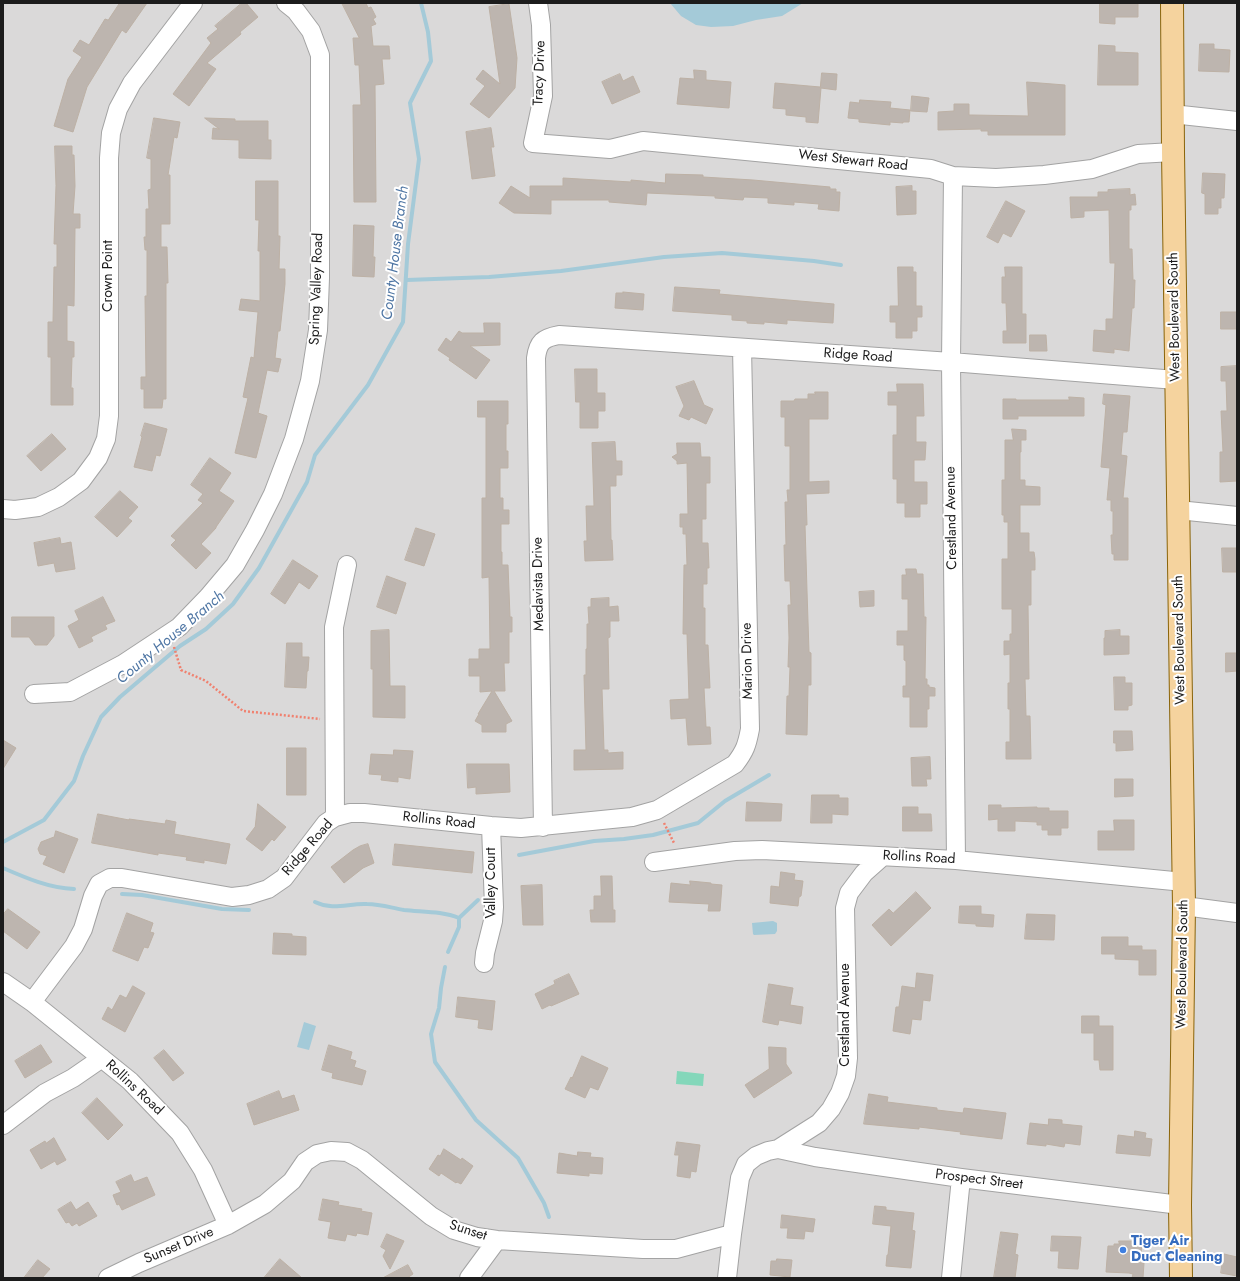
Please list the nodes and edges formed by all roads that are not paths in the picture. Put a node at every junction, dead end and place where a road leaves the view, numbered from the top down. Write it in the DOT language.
graph roads {
  1 [pos="193,3"];
  2 [pos="286,3"];
  3 [pos="538,3"];
  4 [pos="1172,3"];
  5 [pos="1172,114"];
  6 [pos="1237,121"];
  7 [pos="533,143"];
  8 [pos="1173,152"];
  9 [pos="953,176"];
  10 [pos="541,341"];
  11 [pos="742,348"];
  12 [pos="950,362"];
  13 [pos="1176,380"];
  14 [pos="3,509"];
  15 [pos="1178,510"];
  16 [pos="1237,516"];
  17 [pos="346,565"];
  18 [pos="34,694"];
  19 [pos="335,817"];
  20 [pos="491,826"];
  21 [pos="543,827"];
  22 [pos="882,856"];
  23 [pos="956,860"];
  24 [pos="654,862"];
  25 [pos="1184,882"];
  26 [pos="1184,906"];
  27 [pos="1237,913"];
  28 [pos="484,963"];
  29 [pos="3,982"];
  30 [pos="32,1002"];
  31 [pos="102,1058"];
  32 [pos="3,1125"];
  33 [pos="778,1150"];
  34 [pos="961,1178"];
  35 [pos="1180,1205"];
  36 [pos="228,1225"];
  37 [pos="732,1234"];
  38 [pos="497,1240"];
  39 [pos="108,1278"];
  40 [pos="469,1278"];
  41 [pos="727,1278"];
  42 [pos="951,1278"];
  43 [pos="1181,1278"];
  1 -- 14 [label="street, Crown Point"];
  2 -- 18 [label="street, Spring Valley Road"];
  3 -- 7 [label="street, Tracy Drive"];
  4 -- 5 [label="main road, West Boulevard South"];
  5 -- 6 [label="street"];
  5 -- 8 [label="main road, West Boulevard South"];
  7 -- 9 [label="street, West Stewart Road"];
  8 -- 9 [label="street, West Stewart Road"];
  8 -- 13 [label="main road, West Boulevard South"];
  9 -- 12 [label="street, Crestland Avenue"];
  10 -- 11 [label="street, Ridge Road"];
  10 -- 21 [label="street, Medavista Drive"];
  11 -- 12 [label="street, Ridge Road"];
  11 -- 21 [label="street, Marion Drive"];
  12 -- 13 [label="street, Ridge Road"];
  12 -- 23 [label="street, Crestland Avenue"];
  13 -- 15 [label="main road, West Boulevard South"];
  15 -- 16 [label="street"];
  15 -- 25 [label="main road, West Boulevard South"];
  17 -- 19 [label="street, Ridge Road"];
  19 -- 20 [label="street, Rollins Road"];
  19 -- 30 [label="street, Ridge Road"];
  20 -- 21 [label="street, Rollins Road"];
  20 -- 28 [label="street, Valley Court"];
  22 -- 23 [label="street, Rollins Road"];
  22 -- 24 [label="street, Rollins Road"];
  22 -- 33 [label="street, Crestland Avenue"];
  23 -- 25 [label="street, Rollins Road"];
  25 -- 26 [label="main road, West Boulevard South"];
  26 -- 27 [label="street"];
  26 -- 35 [label="main road, West Boulevard South"];
  29 -- 30 [label="street, Rollins Road"];
  30 -- 31 [label="street, Rollins Road"];
  31 -- 32 [label="street"];
  31 -- 36 [label="street, Rollins Road"];
  33 -- 34 [label="street, Prospect Street"];
  33 -- 37 [label="street, Crestland Avenue"];
  34 -- 35 [label="street, Prospect Street"];
  34 -- 42 [label="street"];
  35 -- 43 [label="main road, West Boulevard South"];
  36 -- 38 [label="street, Sunset"];
  36 -- 39 [label="street, Sunset Drive"];
  37 -- 38 [label="street, Sunset"];
  37 -- 41 [label="street, Crestland Avenue"];
  38 -- 40 [label="street"];
}
